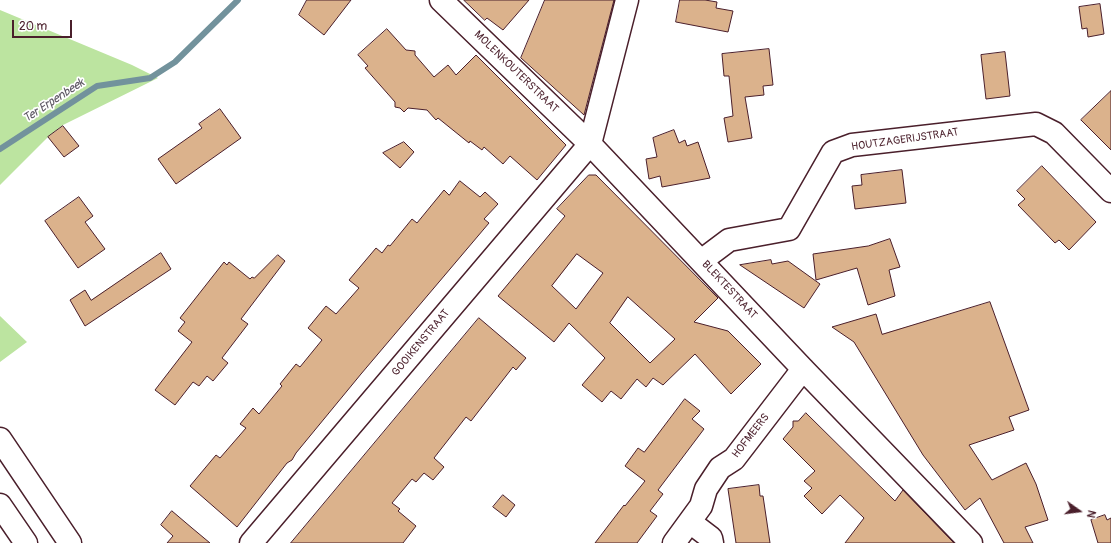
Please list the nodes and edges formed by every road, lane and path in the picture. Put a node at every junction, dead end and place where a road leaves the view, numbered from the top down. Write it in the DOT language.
graph roads {
  1 [pos="441,0"];
  2 [pos="627,0"];
  3 [pos="590,144"];
  4 [pos="1111,191"];
  5 [pos="701,261"];
  6 [pos="803,369"];
  7 [pos="0,439"];
  8 [pos="0,505"];
  9 [pos="690,522"];
  10 [pos="26,543"];
  11 [pos="70,543"];
  12 [pos="251,543"];
  13 [pos="674,543"];
  14 [pos="712,543"];
  15 [pos="971,543"];
  1 -- 3 [label="street, MOLENKOUTERSTRAAT"];
  2 -- 3 [label="street"];
  3 -- 5 [label="street, BLEKTESTRAAT"];
  3 -- 12 [label="street, GOOIKENSTRAAT"];
  4 -- 5 [label="street, HOUTZAGERIJSTRAAT"];
  5 -- 6 [label="street, BLEKTESTRAAT"];
  6 -- 9 [label="street, HOFMEERS"];
  6 -- 15 [label="street, BLEKTESTRAAT"];
  7 -- 11 [label="street"];
  8 -- 10 [label="street"];
  9 -- 13 [label="street, HOFMEERS"];
  9 -- 14 [label="street"];
}
